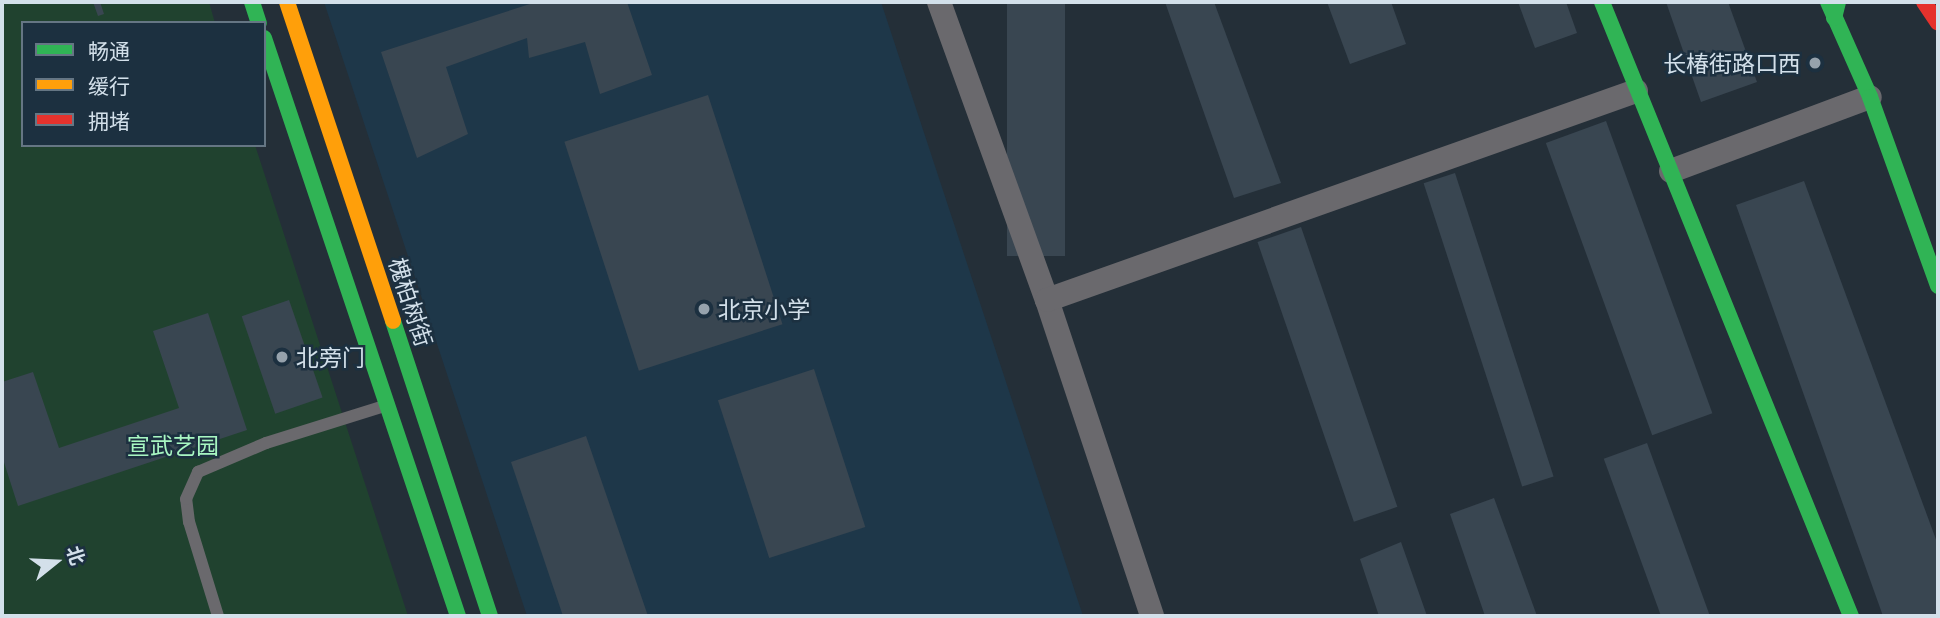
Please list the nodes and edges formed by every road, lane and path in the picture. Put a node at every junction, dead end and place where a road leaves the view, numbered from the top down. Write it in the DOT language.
graph roads {
  1 [pos="252,2"];
  2 [pos="287,2"];
  3 [pos="939,2"];
  4 [pos="1602,2"];
  5 [pos="1828,2"];
  6 [pos="1838,2"];
  7 [pos="1924,2"];
  8 [pos="1834,18"];
  9 [pos="258,21"];
  10 [pos="1938,23"];
  11 [pos="266,44"];
  12 [pos="1636,91"];
  13 [pos="1870,97"];
  14 [pos="1671,171"];
  15 [pos="1938,286"];
  16 [pos="1047,300"];
  17 [pos="387,405"];
  18 [pos="218,616"];
  19 [pos="458,616"];
  20 [pos="491,616"];
  21 [pos="1152,616"];
  22 [pos="1851,616"];
  1 -- 9 [label="main road"];
  2 -- 20 [label="main road, 槐柏树街"];
  3 -- 16 [label="street"];
  4 -- 12 [label="main road"];
  5 -- 8 [label="main road"];
  6 -- 8 [label="main road"];
  7 -- 10 [label="main road"];
  8 -- 13 [label="main road"];
  11 -- 17 [label="main road"];
  12 -- 14 [label="main road"];
  12 -- 16 [label="street"];
  13 -- 14 [label="street"];
  13 -- 15 [label="main road"];
  14 -- 22 [label="main road"];
  16 -- 21 [label="street"];
  17 -- 18 [label="lane"];
  17 -- 19 [label="main road"];
}
